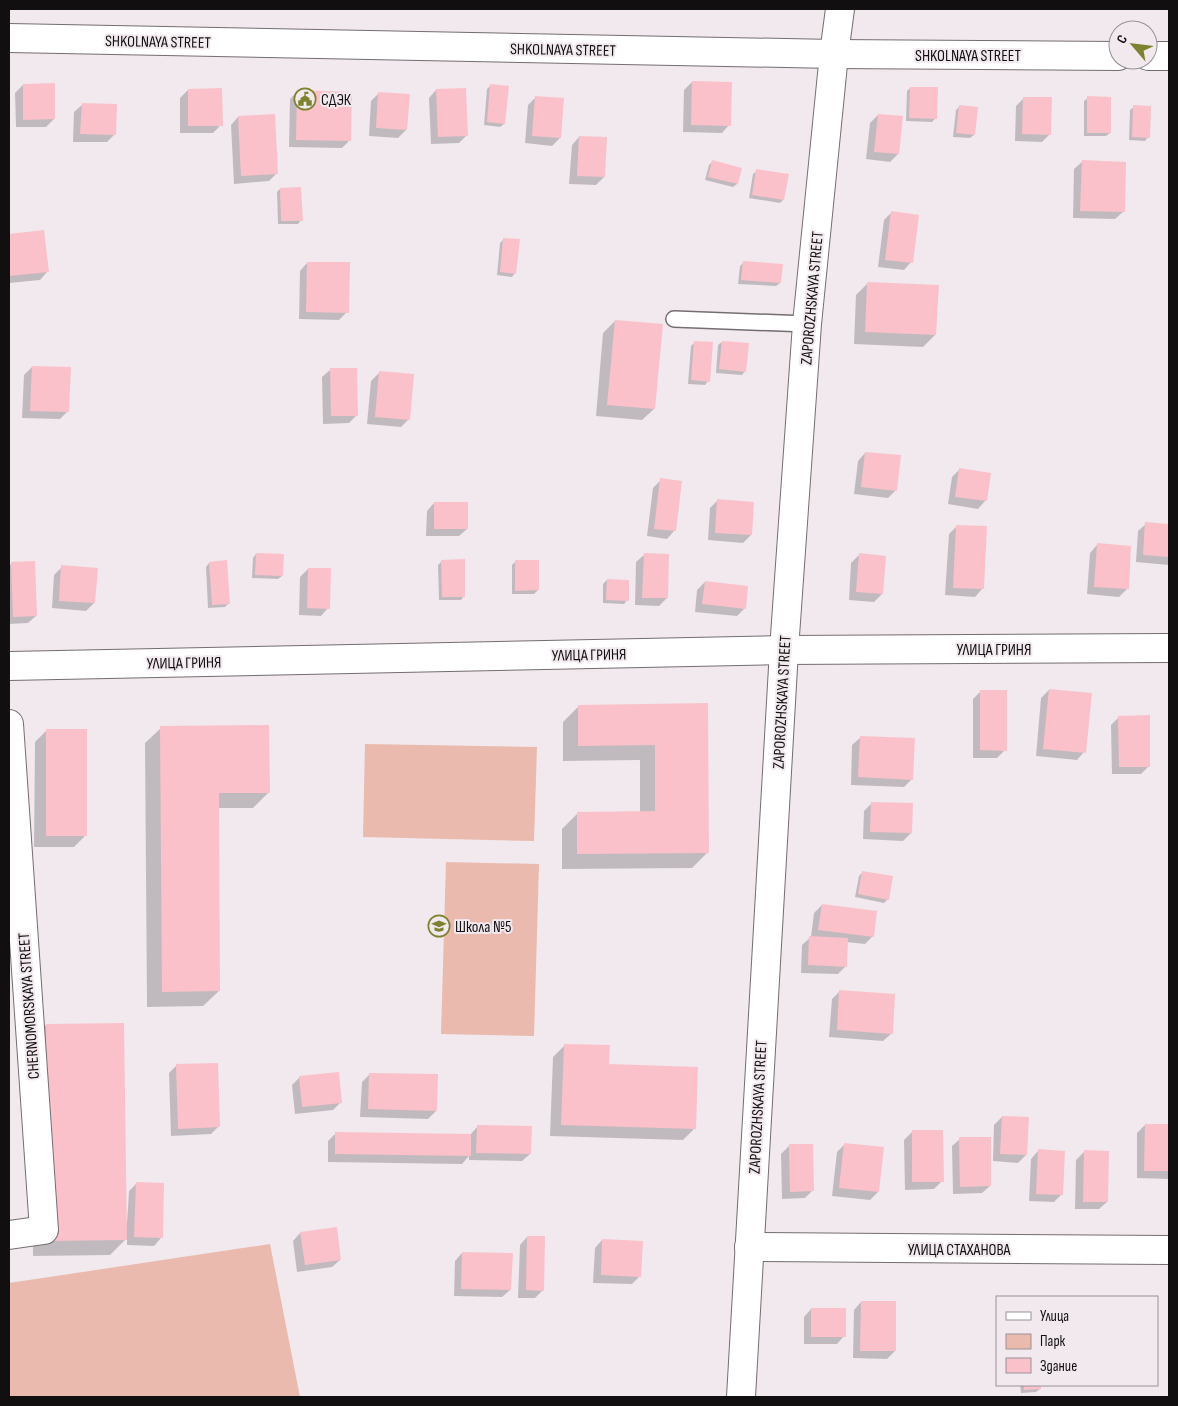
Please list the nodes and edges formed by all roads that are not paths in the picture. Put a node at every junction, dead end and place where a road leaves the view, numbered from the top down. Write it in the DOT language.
graph roads {
  1 [pos="840,9"];
  2 [pos="9,38"];
  3 [pos="834,54"];
  4 [pos="1108,56"];
  5 [pos="674,319"];
  6 [pos="807,324"];
  7 [pos="1169,648"];
  8 [pos="784,650"];
  9 [pos="9,666"];
  10 [pos="9,724"];
  11 [pos="9,1235"];
  12 [pos="749,1247"];
  13 [pos="1169,1250"];
  14 [pos="742,1397"];
  1 -- 3 [label="street, ZAPOROZHSKAYA STREET"];
  2 -- 3 [label="street, SHKOLNAYA STREET"];
  3 -- 4 [label="street, SHKOLNAYA STREET"];
  3 -- 6 [label="street, ZAPOROZHSKAYA STREET"];
  5 -- 6 [label="lane"];
  6 -- 8 [label="street, ZAPOROZHSKAYA STREET"];
  7 -- 8 [label="street, УЛИЦА ГРИНЯ"];
  8 -- 9 [label="street, УЛИЦА ГРИНЯ"];
  8 -- 12 [label="street, ZAPOROZHSKAYA STREET"];
  10 -- 11 [label="street, CHERNOMORSKAYA STREET"];
  12 -- 13 [label="street, УЛИЦА СТАХАНОВА"];
  12 -- 14 [label="street, ZAPOROZHSKAYA STREET"];
}
